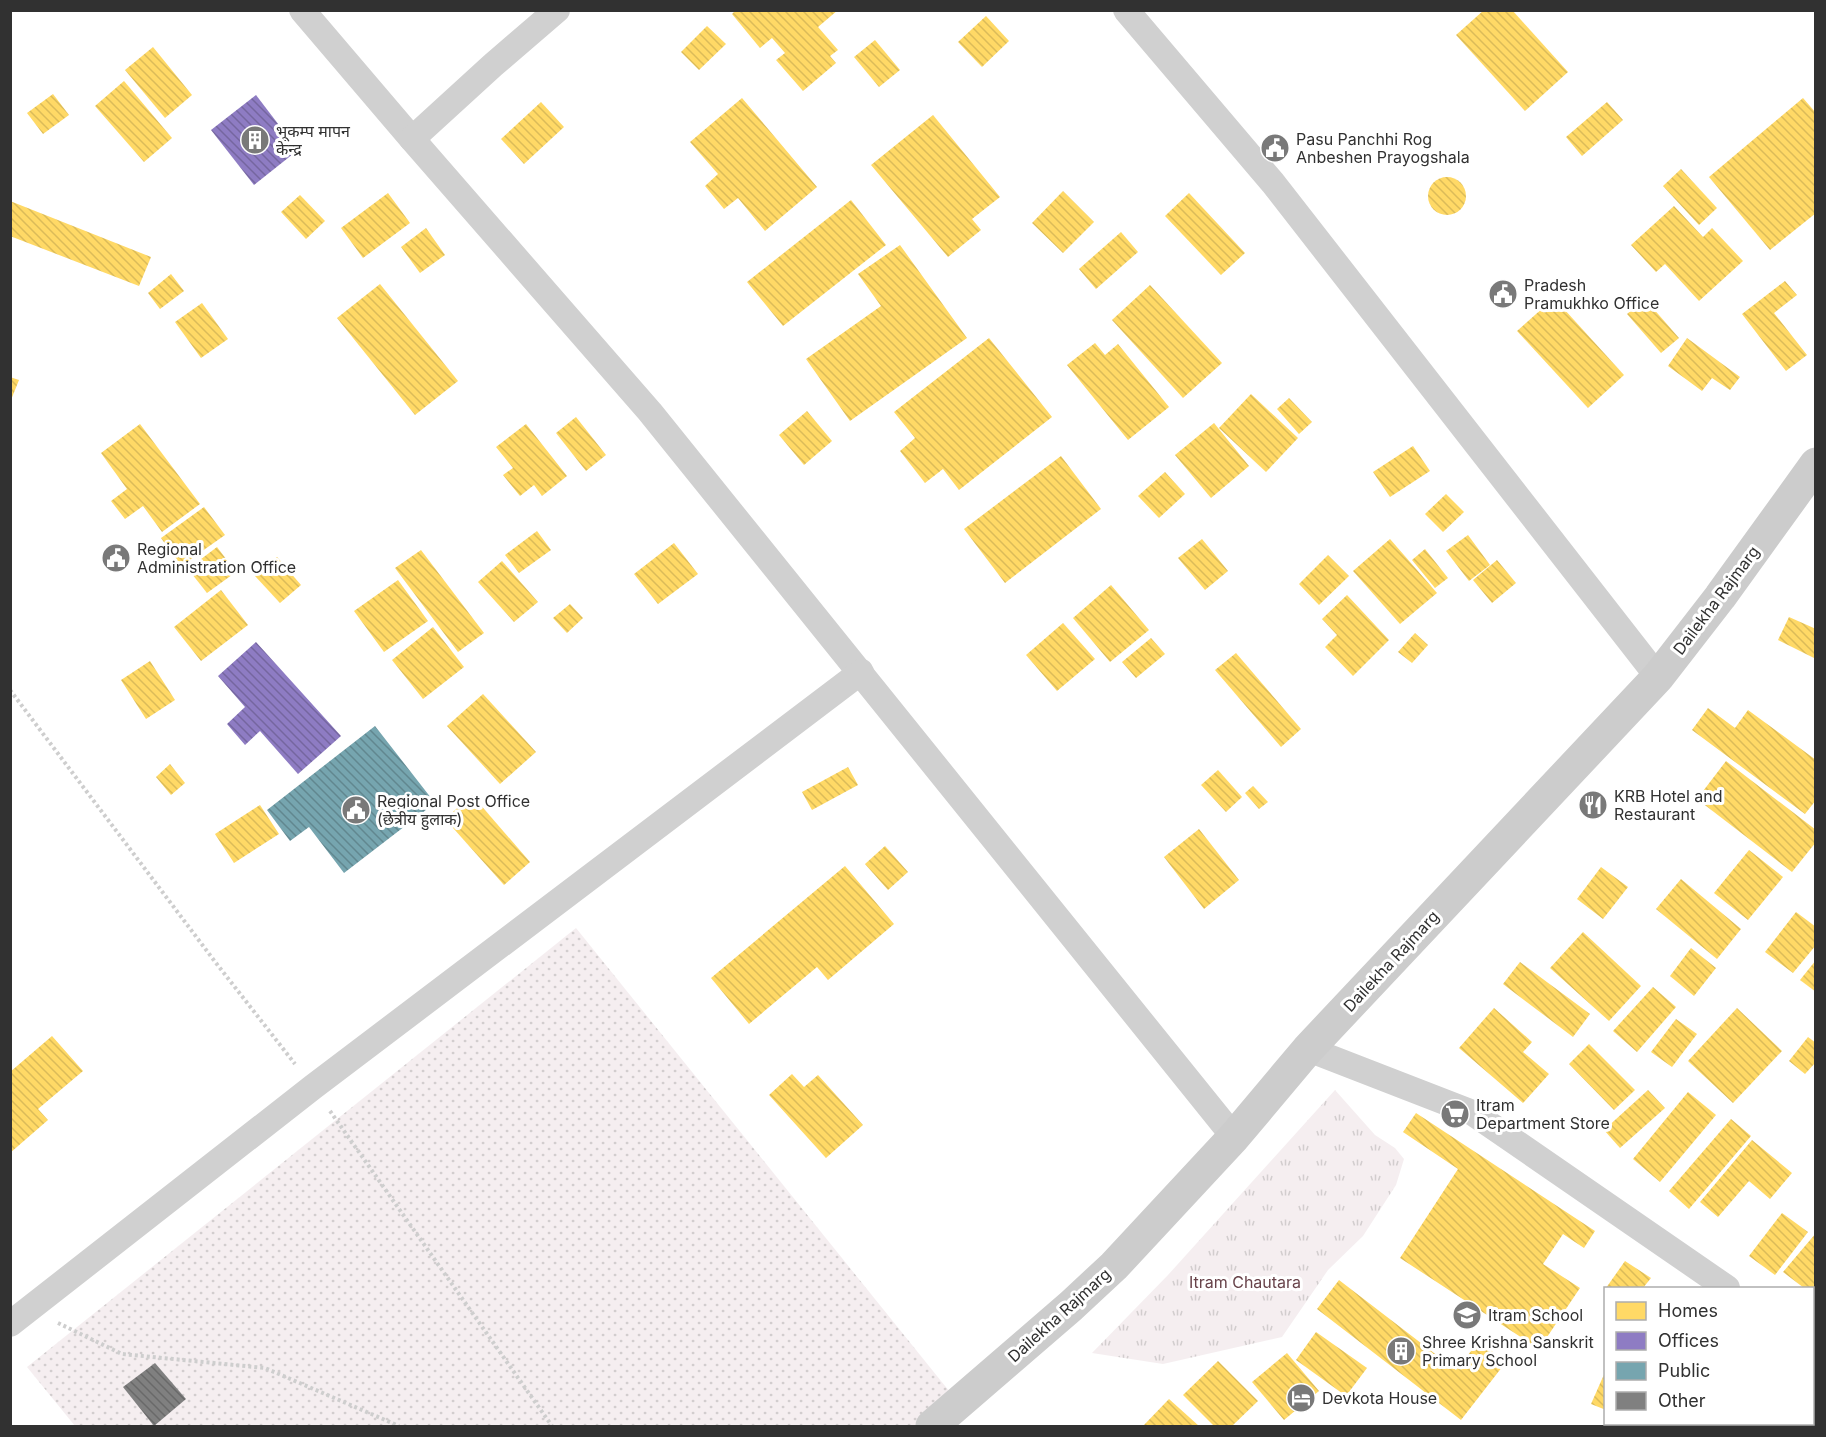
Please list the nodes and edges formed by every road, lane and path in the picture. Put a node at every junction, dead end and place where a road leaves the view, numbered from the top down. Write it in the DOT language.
graph roads {
  1 [pos="302,10"];
  2 [pos="557,10"];
  3 [pos="1126,10"];
  4 [pos="412,139"];
  5 [pos="1815,464"];
  6 [pos="861,672"];
  7 [pos="1658,678"];
  8 [pos="10,690"];
  9 [pos="1308,1049"];
  10 [pos="313,1087"];
  11 [pos="1234,1137"];
  12 [pos="1726,1287"];
  13 [pos="20,1317"];
  14 [pos="399,1426"];
  15 [pos="552,1426"];
  16 [pos="932,1426"];
  1 -- 4 [label="street"];
  2 -- 4 [label="street"];
  3 -- 7 [label="street"];
  4 -- 6 [label="street"];
  5 -- 7 [label="main road, Dailekha Rajmarg"];
  6 -- 10 [label="street"];
  6 -- 11 [label="street"];
  7 -- 9 [label="main road, Dailekha Rajmarg"];
  8 -- 10 [label="path"];
  9 -- 11 [label="main road, Dailekha Rajmarg"];
  9 -- 12 [label="street"];
  10 -- 13 [label="street"];
  10 -- 15 [label="path"];
  11 -- 16 [label="main road, Dailekha Rajmarg"];
  13 -- 14 [label="path"];
}
